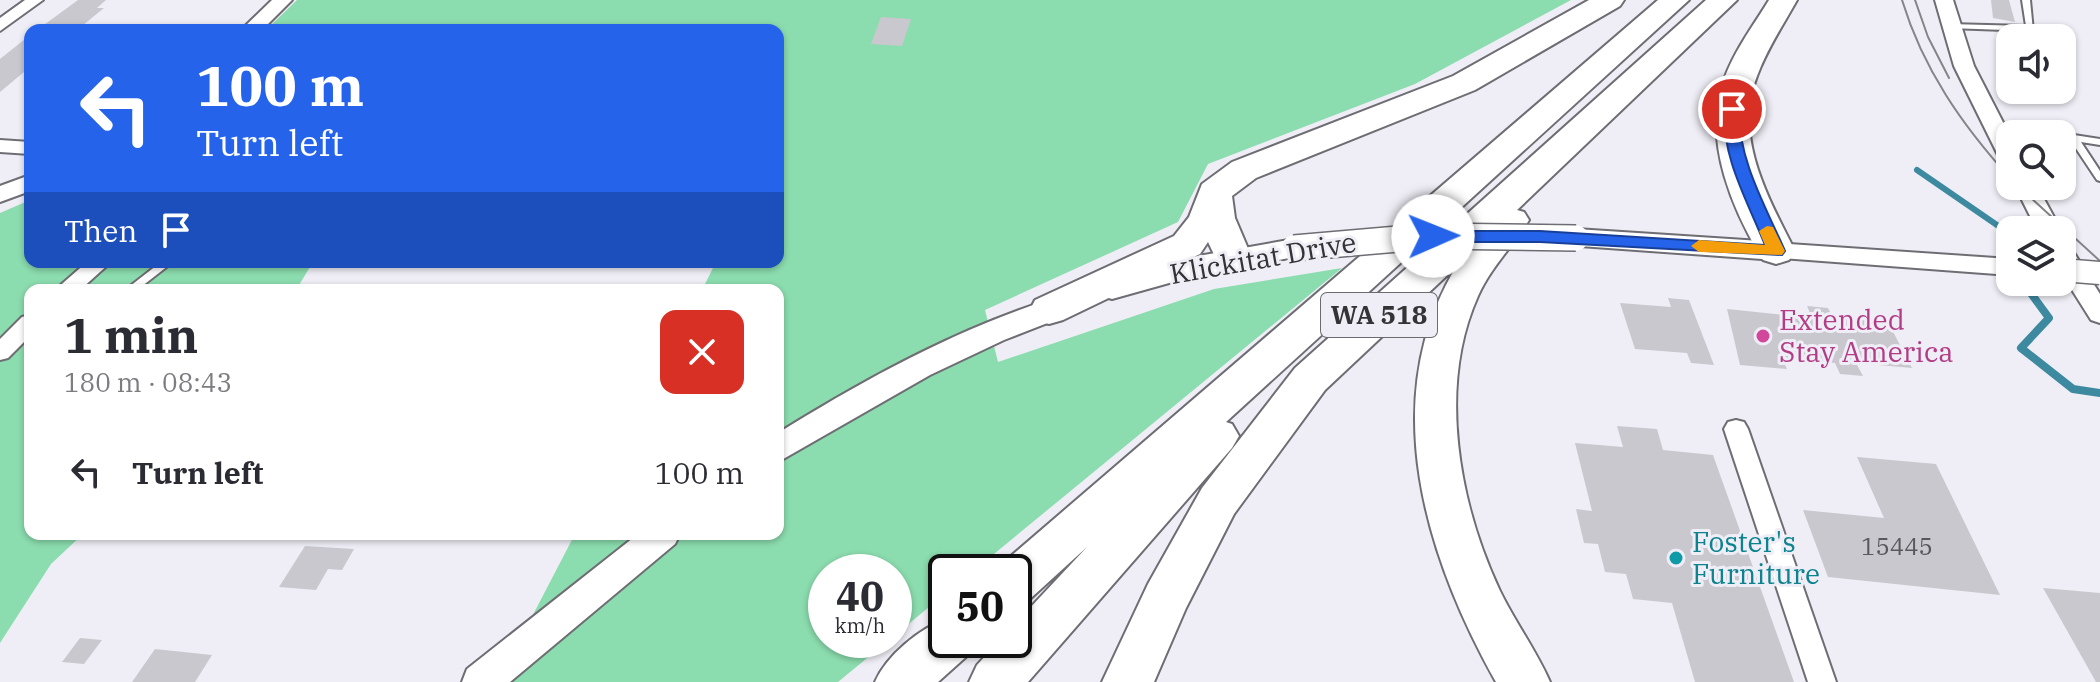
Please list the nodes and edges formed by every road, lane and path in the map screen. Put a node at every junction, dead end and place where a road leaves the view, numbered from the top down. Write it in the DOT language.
graph roads {
  1 [pos="35,0"];
  2 [pos="283,0"];
  3 [pos="1610,0"];
  4 [pos="1783,0"];
  5 [pos="1944,0"];
  6 [pos="2026,0"];
  7 [pos="1703,4"];
  8 [pos="257,24"];
  9 [pos="1949,25"];
  10 [pos="0,26"];
  11 [pos="1996,129"];
  12 [pos="2100,142"];
  13 [pos="0,146"];
  14 [pos="24,148"];
  15 [pos="2100,178"];
  16 [pos="24,185"];
  17 [pos="1214,192"];
  18 [pos="0,195"];
  19 [pos="1776,251"];
  20 [pos="1233,258"];
  21 [pos="1996,266"];
  22 [pos="94,268"];
  23 [pos="160,268"];
  24 [pos="2076,271"];
  25 [pos="2100,273"];
  26 [pos="2076,276"];
  27 [pos="74,284"];
  28 [pos="138,284"];
  29 [pos="1346,294"];
  30 [pos="1049,310"];
  31 [pos="2100,314"];
  32 [pos="1736,429"];
  33 [pos="784,445"];
  34 [pos="656,540"];
  35 [pos="1032,567"];
  36 [pos="928,658"];
  37 [pos="481,682"];
  38 [pos="901,682"];
  39 [pos="995,682"];
  40 [pos="1128,682"];
  41 [pos="1524,682"];
  42 [pos="1822,682"];
  1 -- 10 [label="street"];
  2 -- 8 [label="street"];
  3 -- 17 [label="highway"];
  4 -- 19 [label="highway"];
  5 -- 9 [label="street"];
  6 -- 9 [label="lane"];
  7 -- 29 [label="highway, WA 518"];
  7 -- 40 [label="highway, WA 518"];
  7 -- 41 [label="highway"];
  9 -- 11 [label="street"];
  12 -- 15 [label="lane"];
  13 -- 14 [label="street"];
  16 -- 18 [label="street"];
  17 -- 20 [label="highway"];
  17 -- 30 [label="highway"];
  19 -- 20 [label="main road, Klickitat Drive, bridge"];
  19 -- 21 [label="street, Klickitat Drive"];
  20 -- 30 [label="main road, Klickitat Drive"];
  22 -- 27 [label="street"];
  23 -- 28 [label="lane"];
  24 -- 25 [label="street, bridge"];
  26 -- 31 [label="street"];
  29 -- 35 [label="highway, WA 518"];
  29 -- 39 [label="highway"];
  30 -- 33 [label="main road, Klickitat Drive"];
  32 -- 42 [label="street"];
  34 -- 37 [label="main road"];
  36 -- 38 [label="highway"];
}
